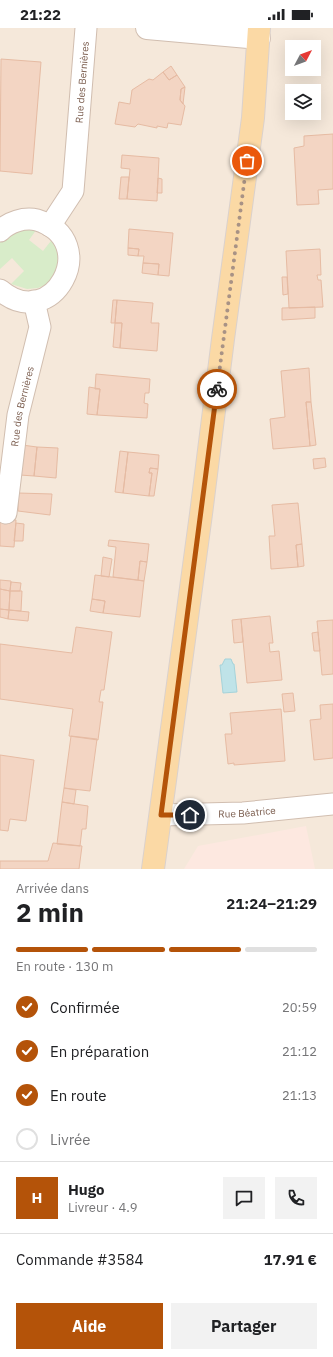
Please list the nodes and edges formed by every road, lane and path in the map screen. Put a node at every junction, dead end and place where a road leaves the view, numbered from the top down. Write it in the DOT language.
graph roads {
  1 [pos="86,28"];
  2 [pos="147,28"];
  3 [pos="259,33"];
  4 [pos="50,226"];
  5 [pos="0,230"];
  6 [pos="0,290"];
  7 [pos="34,301"];
  8 [pos="6,513"];
  9 [pos="333,804"];
  10 [pos="161,815"];
  11 [pos="153,869"];
  1 -- 4 [label="street, Rue des Bernières"];
  2 -- 3 [label="street"];
  3 -- 10 [label="main road"];
  4 -- 5 [label="street"];
  4 -- 7 [label="street"];
  6 -- 7 [label="street"];
  7 -- 8 [label="street, Rue des Bernières"];
  9 -- 10 [label="street, Rue Béatrice"];
  10 -- 11 [label="main road"];
}
